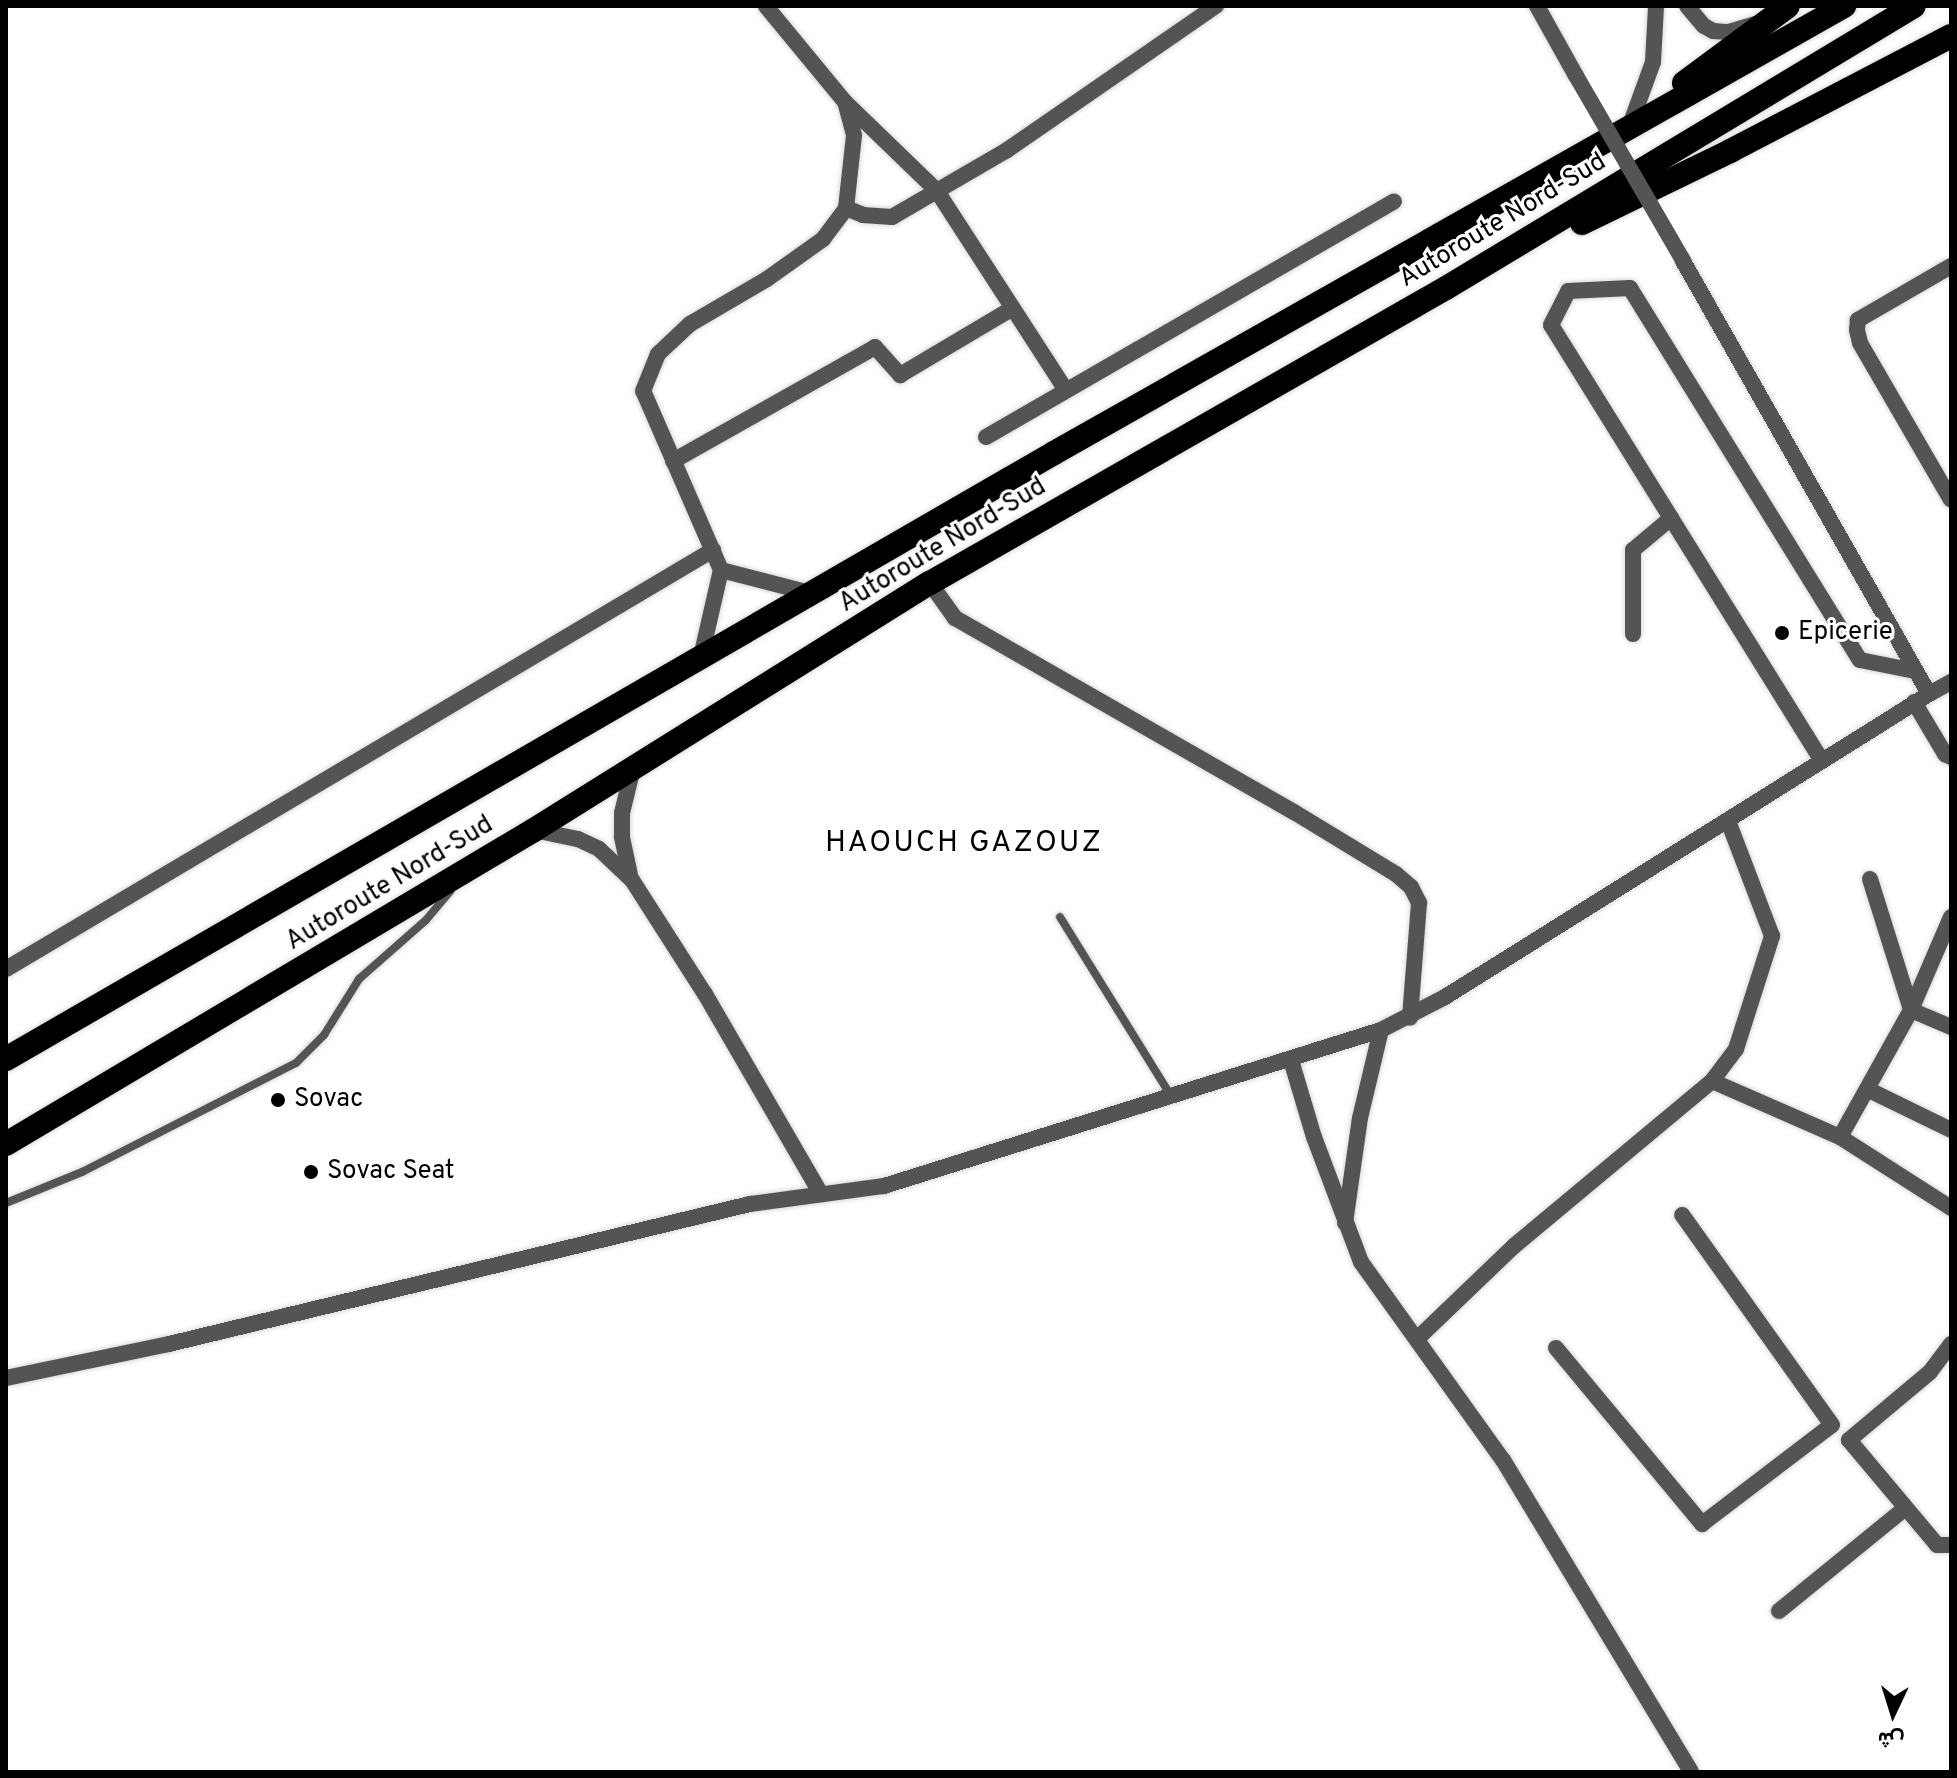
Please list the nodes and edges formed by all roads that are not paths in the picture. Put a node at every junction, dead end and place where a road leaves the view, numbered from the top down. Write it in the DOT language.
graph roads {
  1 [pos="766,6"];
  2 [pos="1216,6"];
  3 [pos="1537,6"];
  4 [pos="1656,6"];
  5 [pos="1687,6"];
  6 [pos="1844,6"];
  7 [pos="1914,6"];
  8 [pos="1778,12"];
  9 [pos="1951,37"];
  10 [pos="845,102"];
  11 [pos="1653,115"];
  12 [pos="1629,129"];
  13 [pos="937,191"];
  14 [pos="1394,201"];
  15 [pos="846,208"];
  16 [pos="1950,267"];
  17 [pos="1446,288"];
  18 [pos="1013,308"];
  19 [pos="1065,389"];
  20 [pos="986,437"];
  21 [pos="673,461"];
  22 [pos="1951,500"];
  23 [pos="1671,518"];
  24 [pos="713,550"];
  25 [pos="721,570"];
  26 [pos="930,583"];
  27 [pos="810,593"];
  28 [pos="1633,634"];
  29 [pos="701,657"];
  30 [pos="1915,671"];
  31 [pos="1951,682"];
  32 [pos="1922,698"];
  33 [pos="1951,757"];
  34 [pos="1822,761"];
  35 [pos="633,768"];
  36 [pos="1728,821"];
  37 [pos="534,830"];
  38 [pos="464,872"];
  39 [pos="1870,879"];
  40 [pos="632,880"];
  41 [pos="1060,917"];
  42 [pos="1951,917"];
  43 [pos="6,969"];
  44 [pos="1911,1010"];
  45 [pos="1410,1018"];
  46 [pos="1951,1027"];
  47 [pos="1381,1030"];
  48 [pos="6,1059"];
  49 [pos="1291,1060"];
  50 [pos="1712,1081"];
  51 [pos="1869,1090"];
  52 [pos="1172,1096"];
  53 [pos="1951,1130"];
  54 [pos="1840,1137"];
  55 [pos="6,1144"];
  56 [pos="821,1194"];
  57 [pos="6,1203"];
  58 [pos="1951,1208"];
  59 [pos="1682,1215"];
  60 [pos="1345,1225"];
  61 [pos="1418,1338"];
  62 [pos="1951,1344"];
  63 [pos="1556,1348"];
  64 [pos="6,1378"];
  65 [pos="1832,1425"];
  66 [pos="1849,1440"];
  67 [pos="1904,1509"];
  68 [pos="1951,1545"];
  69 [pos="1779,1611"];
  70 [pos="1691,1772"];
  1 -- 10 [label="street"];
  2 -- 13 [label="street"];
  3 -- 30 [label="street, bridge"];
  4 -- 12 [label="street"];
  5 -- 8 [label="street"];
  6 -- 11 [label="highway, Autoroute Nord-Sud"];
  7 -- 17 [label="highway, Autoroute Nord-Sud"];
  8 -- 11 [label="highway"];
  9 -- 17 [label="highway"];
  10 -- 13 [label="street"];
  10 -- 15 [label="street"];
  11 -- 12 [label="highway, Autoroute Nord-Sud"];
  12 -- 27 [label="highway, Autoroute Nord-Sud"];
  13 -- 15 [label="street"];
  13 -- 18 [label="street"];
  14 -- 19 [label="street"];
  15 -- 21 [label="street"];
  16 -- 22 [label="street"];
  17 -- 26 [label="highway, Autoroute Nord-Sud"];
  18 -- 19 [label="street"];
  18 -- 21 [label="street"];
  19 -- 20 [label="street"];
  21 -- 24 [label="street"];
  23 -- 28 [label="street"];
  23 -- 30 [label="street"];
  23 -- 34 [label="street"];
  24 -- 25 [label="street"];
  24 -- 43 [label="street"];
  25 -- 27 [label="street"];
  25 -- 29 [label="street"];
  26 -- 35 [label="highway, Autoroute Nord-Sud"];
  26 -- 45 [label="street"];
  27 -- 29 [label="highway, Autoroute Nord-Sud"];
  29 -- 48 [label="highway, Autoroute Nord-Sud"];
  30 -- 32 [label="street"];
  31 -- 32 [label="street"];
  32 -- 33 [label="street"];
  32 -- 34 [label="street"];
  34 -- 36 [label="street"];
  35 -- 37 [label="highway, Autoroute Nord-Sud"];
  35 -- 40 [label="street"];
  36 -- 45 [label="street"];
  36 -- 50 [label="street"];
  37 -- 38 [label="highway, Autoroute Nord-Sud"];
  37 -- 40 [label="street"];
  38 -- 55 [label="highway, Autoroute Nord-Sud"];
  38 -- 57 [label="lane"];
  39 -- 44 [label="street"];
  40 -- 56 [label="street"];
  41 -- 52 [label="lane"];
  42 -- 44 [label="street"];
  44 -- 46 [label="street"];
  44 -- 51 [label="street"];
  45 -- 47 [label="street"];
  47 -- 49 [label="street"];
  47 -- 60 [label="street"];
  49 -- 52 [label="street"];
  49 -- 60 [label="street"];
  50 -- 54 [label="street"];
  50 -- 61 [label="street"];
  51 -- 53 [label="street"];
  51 -- 54 [label="street"];
  52 -- 56 [label="street"];
  54 -- 58 [label="street"];
  56 -- 64 [label="street"];
  59 -- 65 [label="street"];
  60 -- 61 [label="street"];
  61 -- 70 [label="street"];
  62 -- 66 [label="street"];
  63 -- 65 [label="street"];
  65 -- 66 [label="street"];
  66 -- 67 [label="street"];
  67 -- 68 [label="street"];
  67 -- 69 [label="street"];
}
